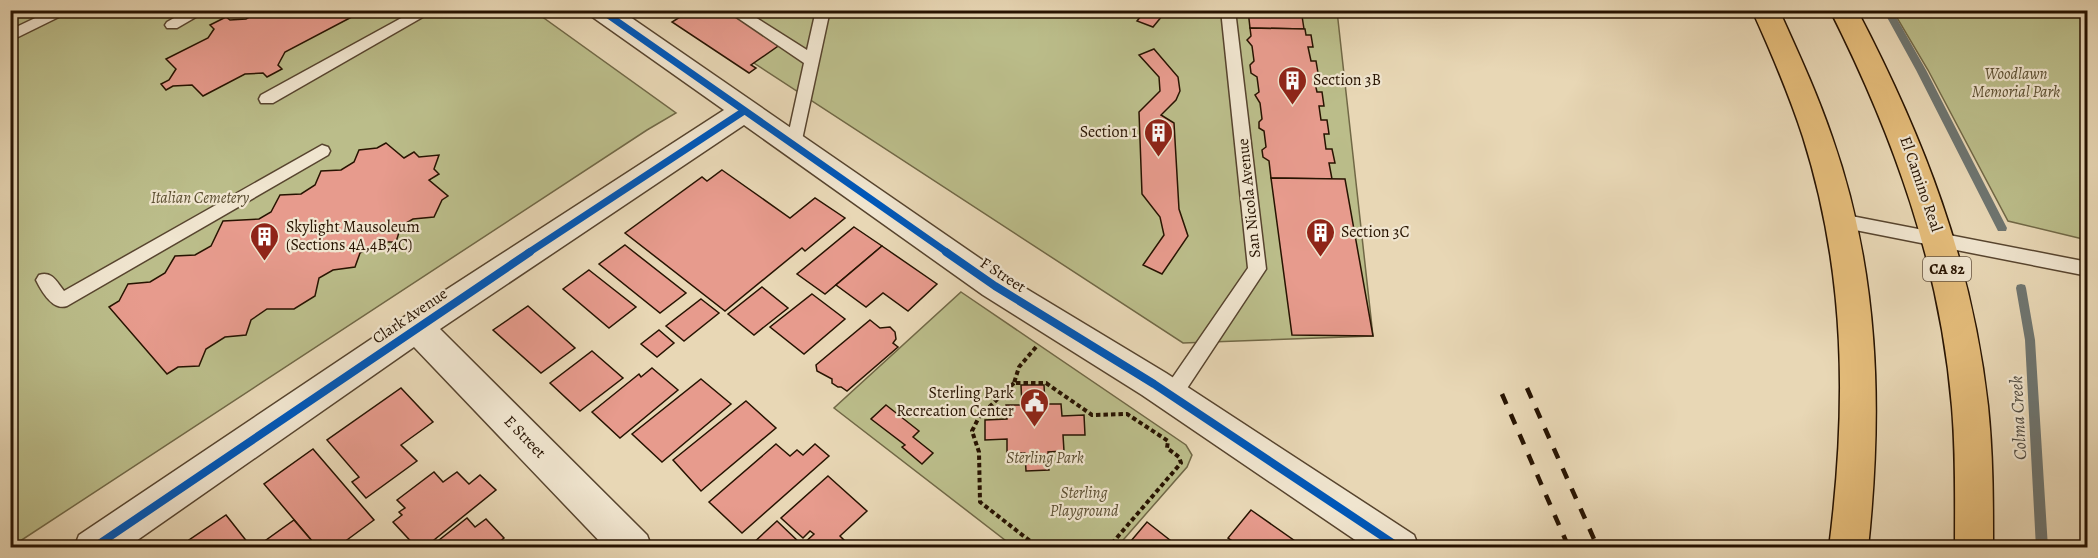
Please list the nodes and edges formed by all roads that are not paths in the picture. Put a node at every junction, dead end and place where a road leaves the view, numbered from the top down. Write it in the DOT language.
graph roads {
  1 [pos="66,10"];
  2 [pos="201,10"];
  3 [pos="428,10"];
  4 [pos="601,10"];
  5 [pos="733,10"];
  6 [pos="823,10"];
  7 [pos="1228,10"];
  8 [pos="1765,10"];
  9 [pos="1843,10"];
  10 [pos="172,25"];
  11 [pos="10,36"];
  12 [pos="812,61"];
  13 [pos="267,99"];
  14 [pos="744,111"];
  15 [pos="794,145"];
  16 [pos="322,151"];
  17 [pos="1841,221"];
  18 [pos="1940,240"];
  19 [pos="2088,269"];
  20 [pos="45,280"];
  21 [pos="416,327"];
  22 [pos="1171,396"];
  23 [pos="93,548"];
  24 [pos="633,548"];
  25 [pos="1400,548"];
  26 [pos="1848,548"];
  27 [pos="1974,548"];
  1 -- 11 [label="lane"];
  2 -- 10 [label="lane"];
  3 -- 13 [label="lane"];
  4 -- 14 [label="street, F Street"];
  5 -- 12 [label="lane"];
  6 -- 12 [label="lane"];
  7 -- 22 [label="lane, San Nicola Avenue"];
  8 -- 17 [label="main road"];
  9 -- 18 [label="main road, El Camino Real / CA 82"];
  12 -- 15 [label="lane"];
  14 -- 15 [label="street, F Street"];
  14 -- 21 [label="street, Clark Avenue"];
  15 -- 22 [label="street, F Street"];
  16 -- 20 [label="lane"];
  17 -- 18 [label="lane"];
  17 -- 26 [label="main road"];
  18 -- 19 [label="lane"];
  18 -- 27 [label="main road, El Camino Real / CA 82"];
  21 -- 23 [label="street, Clark Avenue"];
  21 -- 24 [label="street, E Street"];
  22 -- 25 [label="street, F Street"];
}
